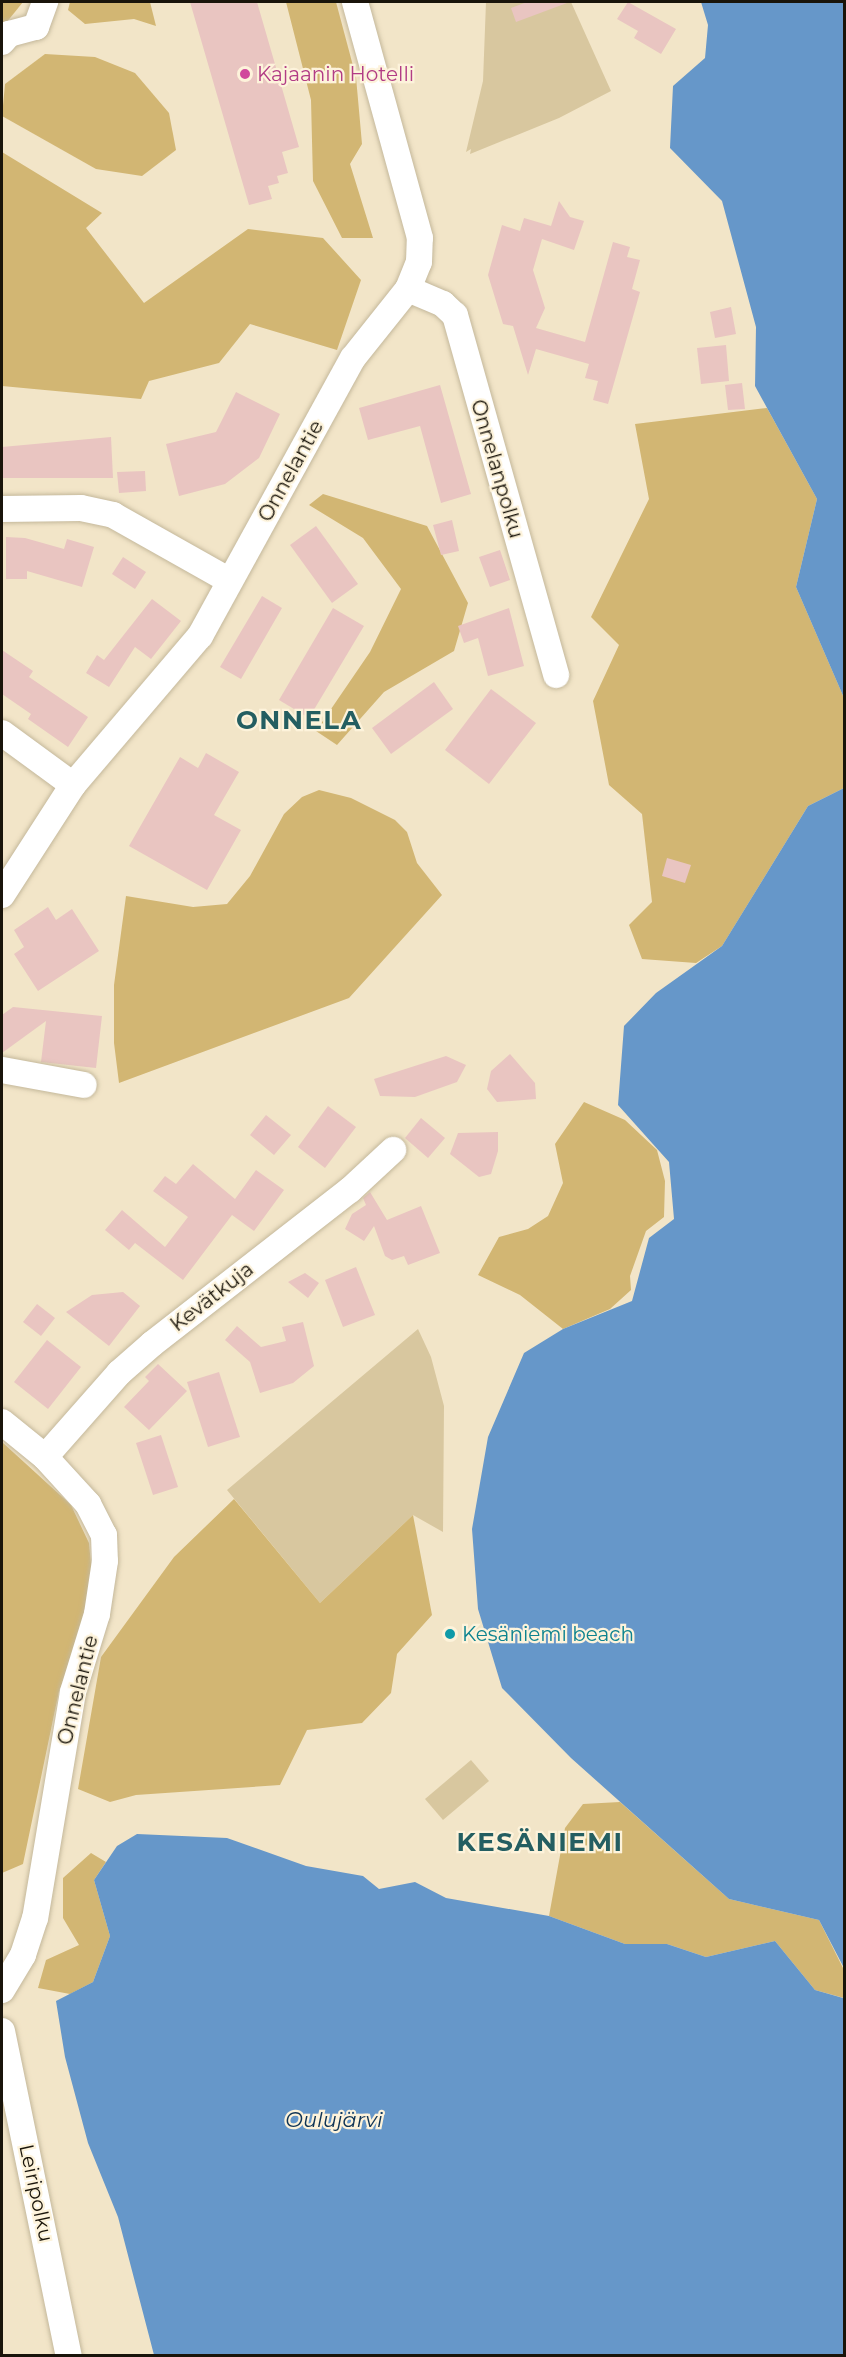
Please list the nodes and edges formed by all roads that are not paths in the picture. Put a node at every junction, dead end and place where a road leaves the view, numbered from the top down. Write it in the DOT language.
graph roads {
  1 [pos="45,2"];
  2 [pos="355,2"];
  3 [pos="2,42"];
  4 [pos="408,290"];
  5 [pos="2,509"];
  6 [pos="230,581"];
  7 [pos="556,675"];
  8 [pos="2,734"];
  9 [pos="73,785"];
  10 [pos="2,895"];
  11 [pos="2,1070"];
  12 [pos="84,1085"];
  13 [pos="393,1150"];
  14 [pos="2,1422"];
  15 [pos="45,1457"];
  16 [pos="2,1990"];
  17 [pos="2,2031"];
  18 [pos="69,2355"];
  1 -- 3 [label="street"];
  2 -- 4 [label="street, Onnelantie"];
  4 -- 6 [label="street, Onnelantie"];
  4 -- 7 [label="street, Onnelanpolku"];
  5 -- 6 [label="street"];
  6 -- 9 [label="street, Onnelantie"];
  8 -- 9 [label="street"];
  9 -- 10 [label="street, Onnelantie"];
  11 -- 12 [label="street"];
  13 -- 15 [label="street, Kevätkuja"];
  14 -- 15 [label="street, Onnelantie"];
  15 -- 16 [label="street, Onnelantie"];
  17 -- 18 [label="street, Leiripolku"];
}
